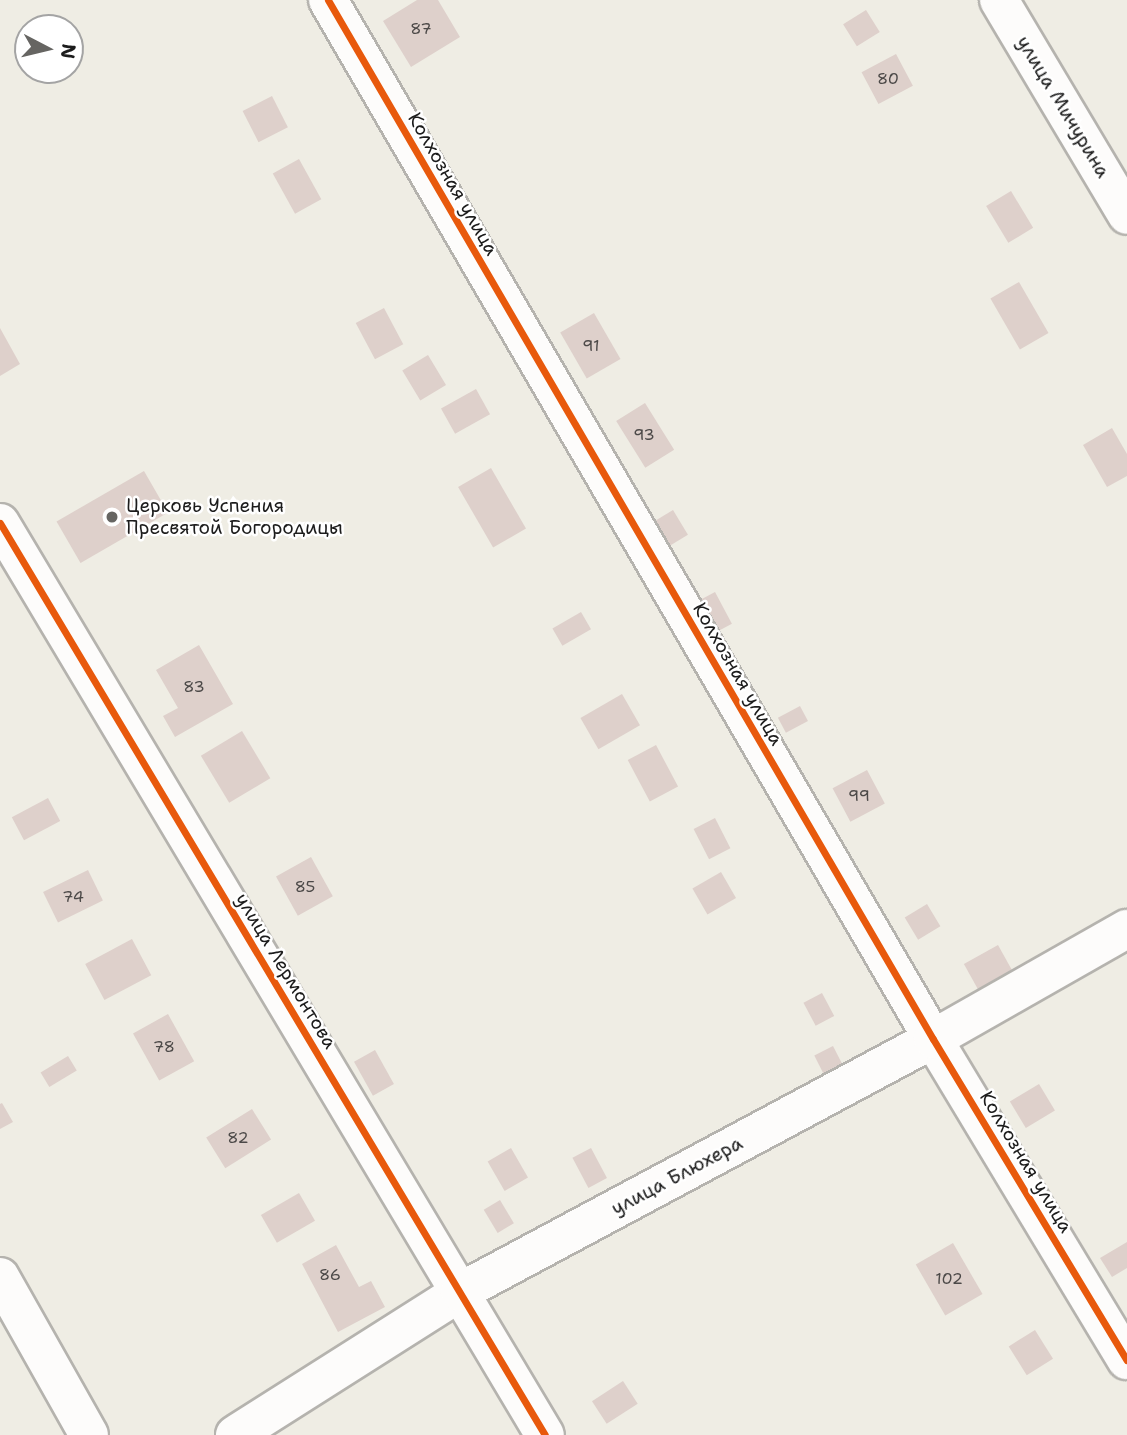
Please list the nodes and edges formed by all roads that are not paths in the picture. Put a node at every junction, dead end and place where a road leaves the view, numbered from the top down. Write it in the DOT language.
graph roads {
  1 [pos="328,0"];
  2 [pos="999,0"];
  3 [pos="1127,215"];
  4 [pos="0,523"];
  5 [pos="1127,929"];
  6 [pos="933,1040"];
  7 [pos="0,1277"];
  8 [pos="460,1292"];
  9 [pos="1127,1360"];
  10 [pos="89,1435"];
  11 [pos="235,1435"];
  12 [pos="545,1435"];
  1 -- 6 [label="street, Колхозная улица"];
  2 -- 3 [label="street, улица Мичурина"];
  4 -- 8 [label="street, улица Лермонтова"];
  5 -- 6 [label="street, улица Блюхера"];
  6 -- 8 [label="street, улица Блюхера"];
  6 -- 9 [label="street, Колхозная улица"];
  7 -- 10 [label="street"];
  8 -- 11 [label="street, улица Блюхера"];
  8 -- 12 [label="street, улица Лермонтова"];
}
